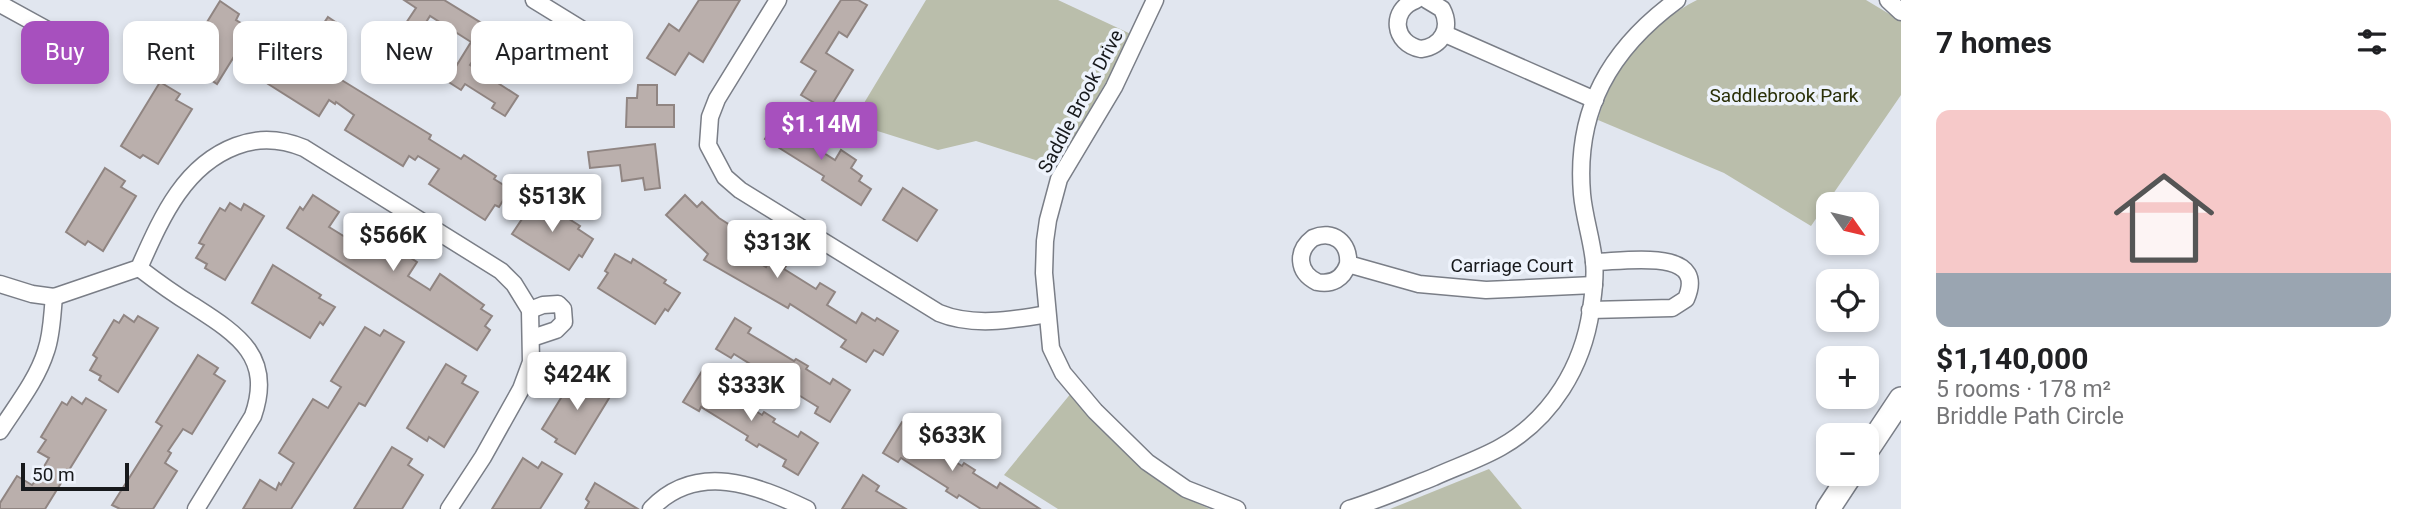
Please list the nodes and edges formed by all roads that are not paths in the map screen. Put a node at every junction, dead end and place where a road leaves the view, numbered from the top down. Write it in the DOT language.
graph roads {
  1 [pos="534,0"];
  2 [pos="778,0"];
  3 [pos="1155,0"];
  4 [pos="1416,0"];
  5 [pos="1427,0"];
  6 [pos="1677,0"];
  7 [pos="1888,0"];
  8 [pos="0,4"];
  9 [pos="1901,12"];
  10 [pos="31,21"];
  11 [pos="568,21"];
  12 [pos="1445,34"];
  13 [pos="1595,100"];
  14 [pos="1594,262"];
  15 [pos="1348,264"];
  16 [pos="139,268"];
  17 [pos="0,284"];
  18 [pos="1594,285"];
  19 [pos="54,297"];
  20 [pos="530,310"];
  21 [pos="1591,310"];
  22 [pos="1047,314"];
  23 [pos="532,334"];
  24 [pos="1901,399"];
  25 [pos="0,431"];
  26 [pos="1879,432"];
  27 [pos="1843,486"];
  28 [pos="196,509"];
  29 [pos="449,509"];
  30 [pos="652,509"];
  31 [pos="807,509"];
  32 [pos="1237,509"];
  33 [pos="1349,509"];
  34 [pos="1828,509"];
  1 -- 11 [label="street"];
  2 -- 22 [label="street"];
  3 -- 22 [label="street, Saddle Brook Drive"];
  4 -- 12 [label="street"];
  5 -- 12 [label="street"];
  6 -- 13 [label="street"];
  7 -- 9 [label="street"];
  8 -- 10 [label="street"];
  12 -- 13 [label="street"];
  13 -- 14 [label="street"];
  14 -- 18 [label="street"];
  14 -- 21 [label="street"];
  15 -- 18 [label="street, Carriage Court"];
  16 -- 19 [label="street"];
  16 -- 20 [label="street"];
  16 -- 28 [label="street"];
  17 -- 19 [label="street"];
  18 -- 21 [label="street"];
  19 -- 25 [label="street"];
  20 -- 23 [label="street"];
  20 -- 23 [label="street"];
  21 -- 33 [label="street"];
  22 -- 32 [label="street, Saddle Brook Drive"];
  23 -- 29 [label="street"];
  24 -- 26 [label="street"];
  27 -- 34 [label="street"];
  30 -- 31 [label="street"];
}
